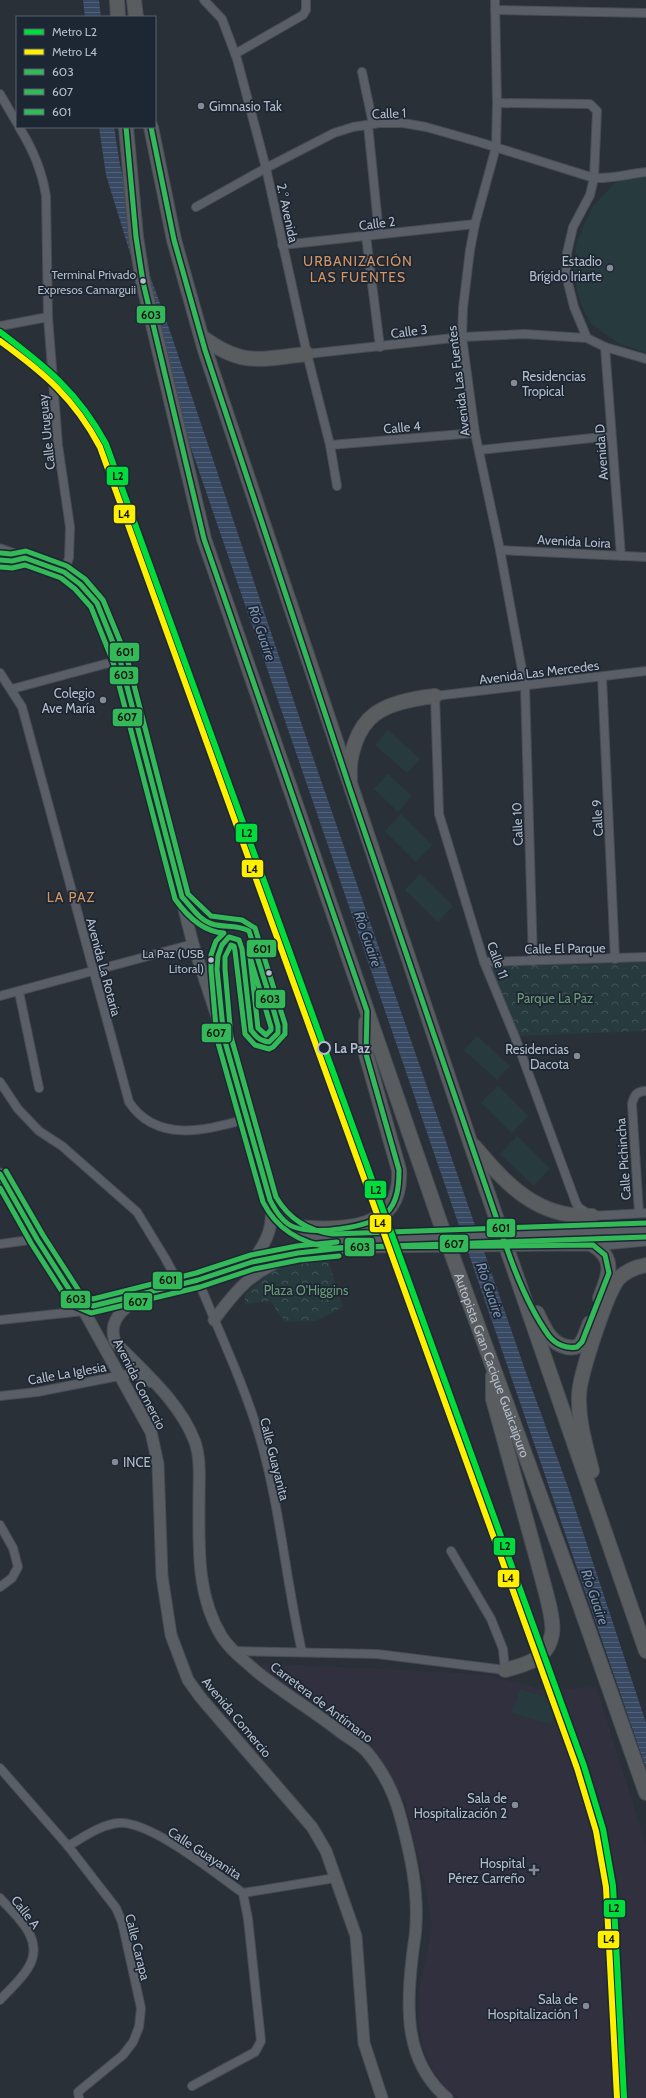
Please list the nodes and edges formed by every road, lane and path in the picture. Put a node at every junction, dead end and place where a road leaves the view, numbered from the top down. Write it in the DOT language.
graph roads {
  1 [pos="118,0"];
  2 [pos="134,0"];
  3 [pos="204,0"];
  4 [pos="306,0"];
  5 [pos="495,0"];
  6 [pos="496,10"];
  7 [pos="646,13"];
  8 [pos="118,16"];
  9 [pos="136,16"];
  10 [pos="235,54"];
  11 [pos="362,72"];
  12 [pos="0,94"];
  13 [pos="497,104"];
  14 [pos="16,121"];
  15 [pos="370,125"];
  16 [pos="20,128"];
  17 [pos="126,128"];
  18 [pos="151,128"];
  19 [pos="496,147"];
  20 [pos="266,168"];
  21 [pos="646,172"];
  22 [pos="594,178"];
  23 [pos="196,207"];
  24 [pos="475,224"];
  25 [pos="379,234"];
  26 [pos="366,236"];
  27 [pos="282,245"];
  28 [pos="48,317"];
  29 [pos="0,326"];
  30 [pos="202,337"];
  31 [pos="462,337"];
  32 [pos="587,338"];
  33 [pos="380,347"];
  34 [pos="605,347"];
  35 [pos="307,354"];
  36 [pos="646,359"];
  37 [pos="475,433"];
  38 [pos="611,436"];
  39 [pos="330,445"];
  40 [pos="480,450"];
  41 [pos="337,486"];
  42 [pos="0,550"];
  43 [pos="500,550"];
  44 [pos="621,556"];
  45 [pos="646,557"];
  46 [pos="24,558"];
  47 [pos="0,560"];
  48 [pos="64,572"];
  49 [pos="120,660"];
  50 [pos="646,671"];
  51 [pos="0,673"];
  52 [pos="602,677"];
  53 [pos="525,686"];
  54 [pos="12,689"];
  55 [pos="435,696"];
  56 [pos="350,789"];
  57 [pos="193,944"];
  58 [pos="646,957"];
  59 [pos="615,959"];
  60 [pos="533,961"];
  61 [pos="484,962"];
  62 [pos="93,972"];
  63 [pos="19,992"];
  64 [pos="0,996"];
  65 [pos="367,1011"];
  66 [pos="0,1082"];
  67 [pos="39,1088"];
  68 [pos="646,1091"];
  69 [pos="246,1119"];
  70 [pos="469,1139"];
  71 [pos="0,1174"];
  72 [pos="270,1200"];
  73 [pos="642,1213"];
  74 [pos="592,1216"];
  75 [pos="294,1227"];
  76 [pos="646,1230"];
  77 [pos="37,1239"];
  78 [pos="643,1241"];
  79 [pos="0,1244"];
  80 [pos="351,1244"];
  81 [pos="593,1245"];
  82 [pos="298,1253"];
  83 [pos="252,1262"];
  84 [pos="646,1265"];
  85 [pos="198,1280"];
  86 [pos="519,1282"];
  87 [pos="177,1286"];
  88 [pos="142,1295"];
  89 [pos="76,1300"];
  90 [pos="84,1311"];
  91 [pos="0,1320"];
  92 [pos="214,1320"];
  93 [pos="493,1368"];
  94 [pos="122,1376"];
  95 [pos="158,1386"];
  96 [pos="0,1396"];
  97 [pos="592,1497"];
  98 [pos="0,1525"];
  99 [pos="451,1551"];
  100 [pos="0,1587"];
  101 [pos="232,1651"];
  102 [pos="646,1651"];
  103 [pos="302,1652"];
  104 [pos="505,1670"];
  105 [pos="0,1768"];
  106 [pos="646,1793"];
  107 [pos="68,1846"];
  108 [pos="335,1878"];
  109 [pos="243,1892"];
  110 [pos="0,1898"];
  111 [pos="0,2000"];
  112 [pos="192,2086"];
  113 [pos="79,2098"];
  114 [pos="382,2098"];
  115 [pos="447,2098"];
  1 -- 8 [label="highway"];
  2 -- 9 [label="highway"];
  3 -- 10 [label="street, 2.° Avenida"];
  4 -- 10 [label="street"];
  5 -- 6 [label="street, Avenida Las Fuentes"];
  6 -- 7 [label="street"];
  6 -- 13 [label="street, Avenida Las Fuentes"];
  10 -- 20 [label="street, 2.° Avenida"];
  11 -- 15 [label="street"];
  12 -- 14 [label="street"];
  13 -- 19 [label="street, Avenida Las Fuentes"];
  13 -- 22 [label="street"];
  15 -- 19 [label="street, Calle 1"];
  15 -- 20 [label="street, Calle 1"];
  15 -- 25 [label="street"];
  16 -- 28 [label="street, Calle Uruguay"];
  17 -- 65 [label="highway, Autopista Gran Cacique Guaicaipuro"];
  18 -- 30 [label="highway"];
  19 -- 22 [label="street, Calle 1"];
  19 -- 24 [label="street, Avenida Las Fuentes"];
  20 -- 23 [label="street, Calle 1"];
  20 -- 27 [label="street, 2.° Avenida"];
  21 -- 22 [label="street, Calle 1"];
  22 -- 32 [label="street"];
  24 -- 25 [label="street, Calle 2"];
  24 -- 31 [label="street, Avenida Las Fuentes"];
  25 -- 26 [label="street, Calle 2"];
  26 -- 27 [label="street, Calle 2"];
  26 -- 33 [label="street"];
  27 -- 35 [label="street, 2.° Avenida"];
  28 -- 29 [label="street"];
  28 -- 48 [label="street, Calle Uruguay"];
  30 -- 35 [label="highway"];
  30 -- 56 [label="highway"];
  31 -- 32 [label="street, Calle 3"];
  31 -- 33 [label="street, Calle 3"];
  31 -- 37 [label="street, Avenida Las Fuentes"];
  32 -- 34 [label="street"];
  33 -- 35 [label="street, Calle 3"];
  34 -- 36 [label="street"];
  34 -- 38 [label="street, Avenida D"];
  35 -- 39 [label="street, 2.° Avenida"];
  37 -- 39 [label="street, Calle 4"];
  37 -- 40 [label="street, Avenida Las Fuentes"];
  38 -- 40 [label="street"];
  38 -- 44 [label="street, Avenida D"];
  39 -- 41 [label="street, 2.° Avenida"];
  40 -- 43 [label="street, Avenida Las Fuentes"];
  42 -- 46 [label="main road"];
  43 -- 44 [label="street, Avenida Loira"];
  43 -- 53 [label="street, Avenida Las Fuentes"];
  44 -- 45 [label="street, Avenida Loira"];
  46 -- 47 [label="main road"];
  46 -- 48 [label="main road"];
  48 -- 49 [label="main road"];
  49 -- 54 [label="street"];
  49 -- 57 [label="main road"];
  50 -- 52 [label="street, Avenida Las Mercedes"];
  51 -- 54 [label="street, Avenida La Rotaria"];
  52 -- 53 [label="street, Avenida Las Mercedes"];
  52 -- 59 [label="street, Calle 9"];
  53 -- 55 [label="street, Avenida Las Mercedes"];
  53 -- 60 [label="street, Calle 10"];
  54 -- 62 [label="street, Avenida La Rotaria"];
  55 -- 56 [label="highway"];
  55 -- 61 [label="street, Calle 11"];
  56 -- 70 [label="highway"];
  57 -- 62 [label="street"];
  57 -- 69 [label="main road"];
  58 -- 59 [label="street, Calle El Parque"];
  59 -- 60 [label="street, Calle El Parque"];
  60 -- 61 [label="street, Calle El Parque"];
  61 -- 74 [label="street, Calle 11"];
  62 -- 63 [label="street"];
  62 -- 69 [label="street, Avenida La Rotaria"];
  63 -- 64 [label="street"];
  63 -- 67 [label="street"];
  65 -- 75 [label="highway"];
  65 -- 93 [label="highway, Autopista Gran Cacique Guaicaipuro"];
  66 -- 87 [label="street"];
  68 -- 73 [label="street, Calle Pichincha"];
  69 -- 72 [label="main road"];
  70 -- 74 [label="highway"];
  70 -- 86 [label="highway"];
  71 -- 77 [label="main road, Avenida Comercio"];
  72 -- 75 [label="main road"];
  72 -- 83 [label="main road"];
  73 -- 74 [label="street"];
  75 -- 80 [label="main road"];
  76 -- 80 [label="main road, bridge"];
  77 -- 79 [label="street"];
  77 -- 89 [label="main road, Avenida Comercio"];
  78 -- 81 [label="main road"];
  80 -- 81 [label="main road, bridge"];
  80 -- 82 [label="main road"];
  81 -- 86 [label="highway"];
  82 -- 83 [label="main road"];
  82 -- 92 [label="main road"];
  83 -- 85 [label="main road"];
  84 -- 97 [label="highway"];
  85 -- 87 [label="main road"];
  85 -- 92 [label="street, Calle Guayanita"];
  86 -- 97 [label="highway"];
  87 -- 88 [label="main road"];
  88 -- 89 [label="main road"];
  88 -- 95 [label="main road, Carretera de Antímano"];
  89 -- 90 [label="main road, Avenida Comercio"];
  90 -- 91 [label="street"];
  90 -- 94 [label="main road, Avenida Comercio"];
  92 -- 103 [label="street, Calle Guayanita"];
  93 -- 104 [label="highway"];
  93 -- 106 [label="highway, Autopista Gran Cacique Guaicaipuro"];
  94 -- 95 [label="street, Calle La Iglesia"];
  94 -- 96 [label="street, Calle La Iglesia"];
  94 -- 108 [label="main road, Avenida Comercio"];
  95 -- 101 [label="main road, Carretera de Antímano"];
  97 -- 102 [label="highway"];
  98 -- 100 [label="street"];
  99 -- 104 [label="street"];
  101 -- 103 [label="street"];
  101 -- 115 [label="main road, Carretera de Antímano"];
  103 -- 104 [label="street"];
  105 -- 107 [label="street, Calle Carapa"];
  107 -- 109 [label="street, Calle Guayanita"];
  107 -- 113 [label="street, Calle Carapa"];
  108 -- 109 [label="street, Calle Guayanita"];
  108 -- 114 [label="main road, Avenida Comercio"];
  109 -- 112 [label="street"];
  110 -- 111 [label="street, Calle A"];
}
